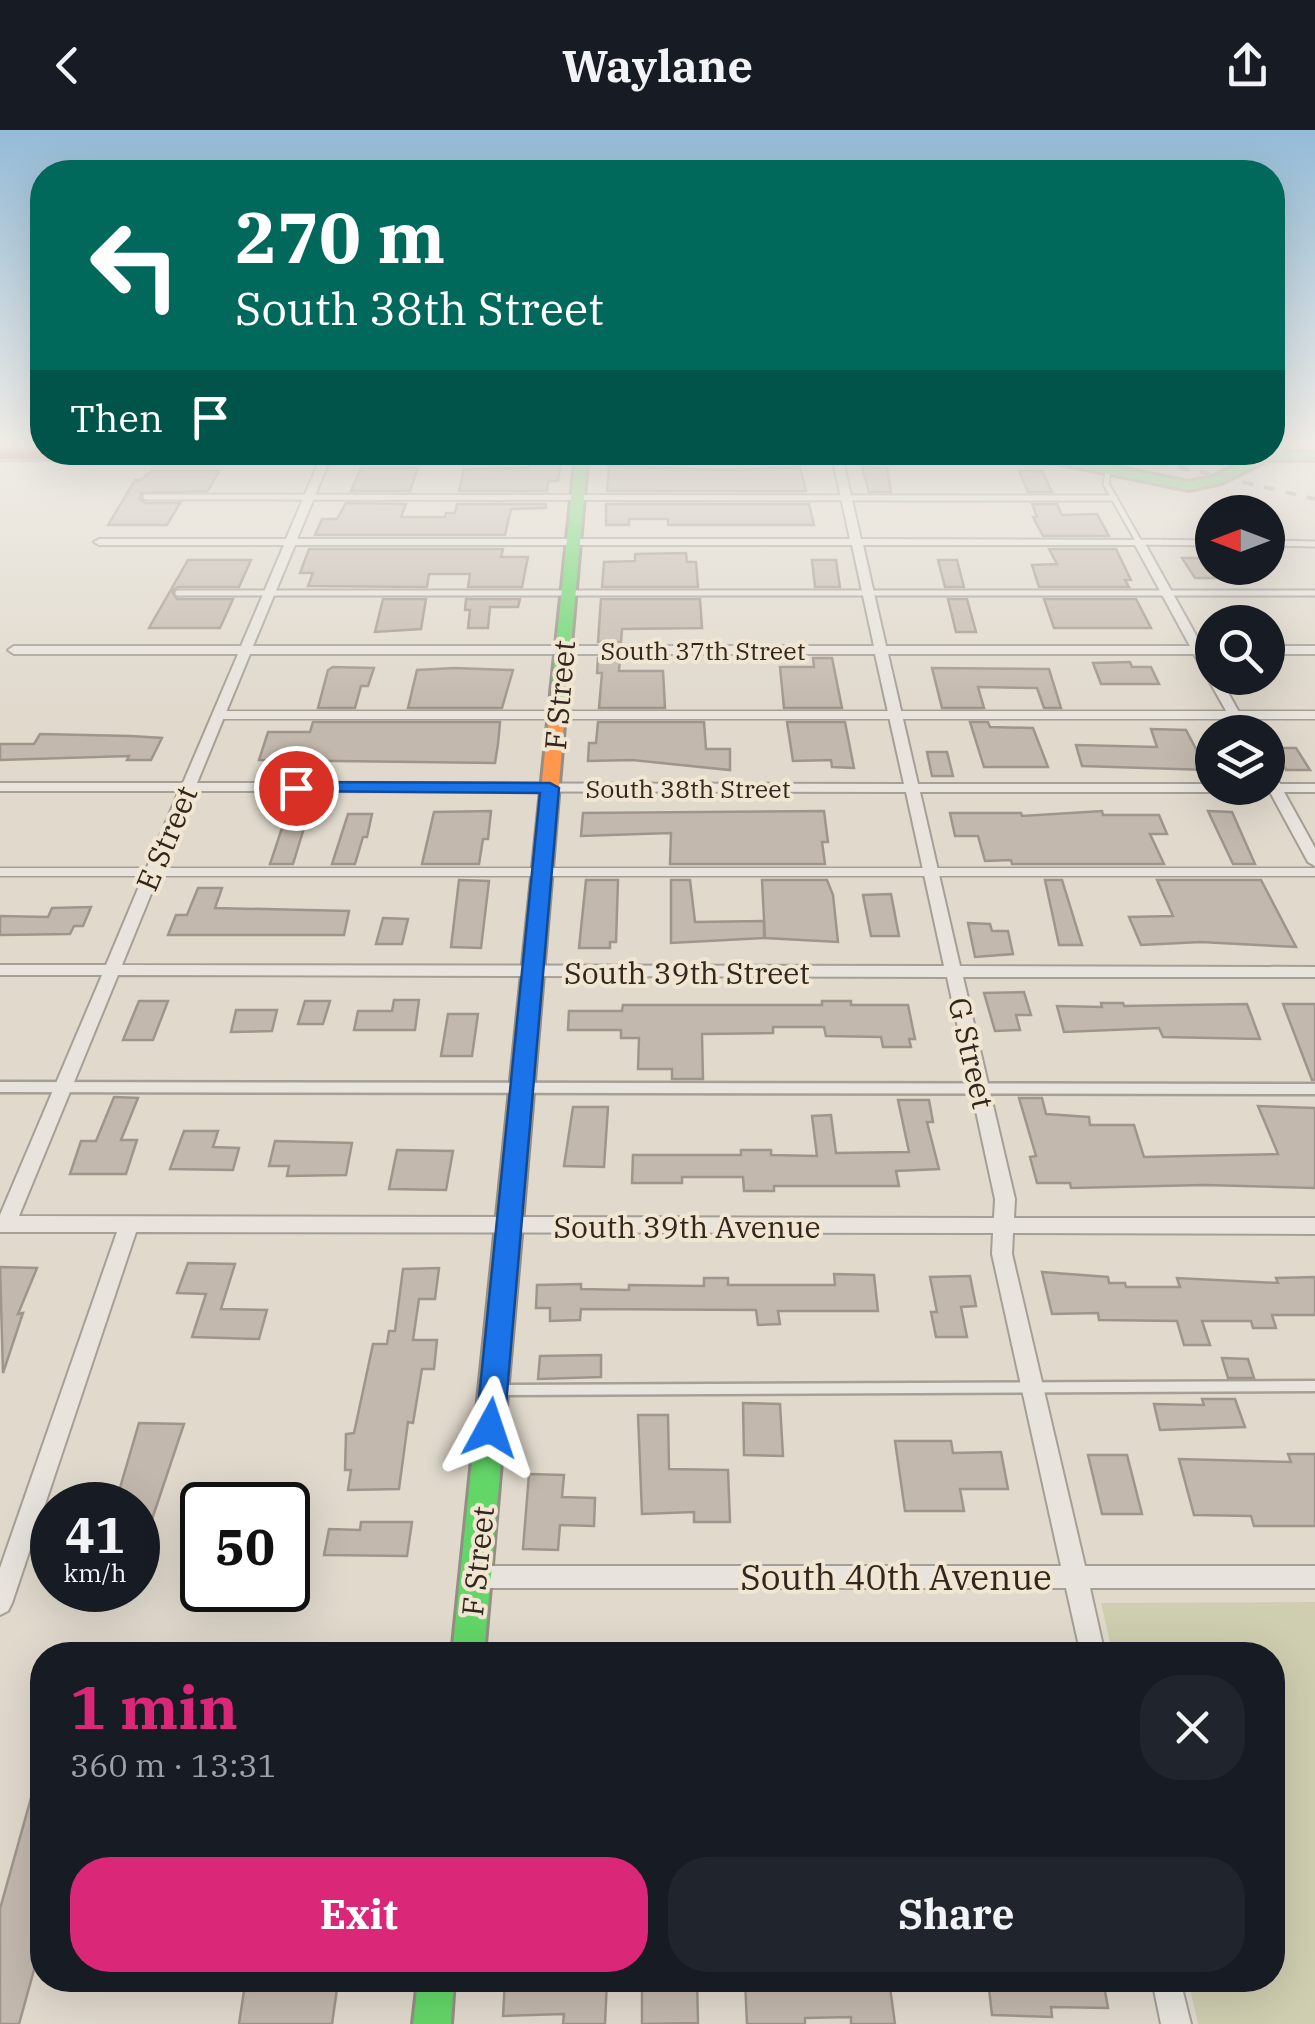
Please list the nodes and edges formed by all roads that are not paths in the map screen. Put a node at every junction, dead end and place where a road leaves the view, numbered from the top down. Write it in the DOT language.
graph roads {
  1 [pos="294,531"];
  2 [pos="575,531"];
  3 [pos="854,531"];
  4 [pos="1133,531"];
  5 [pos="99,542"];
  6 [pos="290,542"];
  7 [pos="574,542"];
  8 [pos="856,542"];
  9 [pos="1139,542"];
  10 [pos="1195,543"];
  11 [pos="1285,543"];
  12 [pos="1315,544"];
  13 [pos="868,592"];
  14 [pos="1167,592"];
  15 [pos="178,593"];
  16 [pos="268,593"];
  17 [pos="569,593"];
  18 [pos="1315,593"];
  19 [pos="1195,634"];
  20 [pos="14,650"];
  21 [pos="244,650"];
  22 [pos="563,650"];
  23 [pos="881,650"];
  24 [pos="1195,650"];
  25 [pos="1285,650"];
  26 [pos="1315,650"];
  27 [pos="1223,695"];
  28 [pos="557,714"];
  29 [pos="217,715"];
  30 [pos="1195,715"];
  31 [pos="1234,715"];
  32 [pos="1285,715"];
  33 [pos="1315,715"];
  34 [pos="896,716"];
  35 [pos="1195,783"];
  36 [pos="1285,784"];
  37 [pos="0,787"];
  38 [pos="187,788"];
  39 [pos="550,788"];
  40 [pos="1315,788"];
  41 [pos="912,789"];
  42 [pos="1284,805"];
  43 [pos="1315,862"];
  44 [pos="0,872"];
  45 [pos="931,872"];
  46 [pos="1315,872"];
  47 [pos="152,873"];
  48 [pos="542,873"];
  49 [pos="0,970"];
  50 [pos="110,971"];
  51 [pos="532,972"];
  52 [pos="954,972"];
  53 [pos="1315,972"];
  54 [pos="0,1087"];
  55 [pos="62,1087"];
  56 [pos="523,1087"];
  57 [pos="980,1088"];
  58 [pos="1315,1089"];
  59 [pos="3,1224"];
  60 [pos="129,1224"];
  61 [pos="510,1226"];
  62 [pos="1315,1226"];
  63 [pos="1004,1227"];
  64 [pos="1032,1385"];
  65 [pos="1315,1386"];
  66 [pos="494,1390"];
  67 [pos="1076,1576"];
  68 [pos="476,1577"];
  69 [pos="1315,1577"];
  70 [pos="0,1604"];
  71 [pos="469,1642"];
  72 [pos="1091,1642"];
  73 [pos="435,1992"];
  74 [pos="1169,1992"];
  75 [pos="432,2024"];
  76 [pos="1176,2024"];
  1 -- 6 [label="street, E Street"];
  2 -- 7 [label="street, F Street"];
  3 -- 8 [label="street, G Street"];
  4 -- 9 [label="lane"];
  5 -- 6 [label="street"];
  6 -- 7 [label="street"];
  6 -- 16 [label="street, E Street"];
  7 -- 8 [label="street"];
  7 -- 17 [label="street, F Street"];
  8 -- 9 [label="street"];
  8 -- 13 [label="street, G Street"];
  9 -- 10 [label="lane"];
  9 -- 14 [label="street"];
  11 -- 12 [label="lane"];
  13 -- 14 [label="lane"];
  13 -- 17 [label="lane"];
  13 -- 23 [label="street, G Street"];
  14 -- 18 [label="lane"];
  14 -- 19 [label="street"];
  15 -- 16 [label="lane"];
  16 -- 17 [label="lane"];
  16 -- 21 [label="street, E Street"];
  17 -- 22 [label="street, F Street"];
  20 -- 21 [label="street, South 37th Street"];
  21 -- 22 [label="street, South 37th Street"];
  21 -- 29 [label="street, E Street"];
  22 -- 23 [label="street, South 37th Street"];
  22 -- 28 [label="street, F Street"];
  23 -- 24 [label="street, South 37th Street"];
  23 -- 34 [label="street, G Street"];
  25 -- 26 [label="street"];
  27 -- 31 [label="street"];
  28 -- 29 [label="lane"];
  28 -- 34 [label="lane"];
  28 -- 39 [label="street, F Street"];
  29 -- 38 [label="street, E Street"];
  30 -- 34 [label="lane"];
  32 -- 33 [label="lane"];
  34 -- 41 [label="street, G Street"];
  35 -- 41 [label="street, South 38th Street"];
  36 -- 40 [label="street, South 38th Street"];
  37 -- 38 [label="street, South 38th Street"];
  38 -- 39 [label="street, South 38th Street"];
  38 -- 47 [label="street, E Street"];
  39 -- 41 [label="street, South 38th Street"];
  39 -- 48 [label="street, F Street"];
  41 -- 45 [label="street, G Street"];
  42 -- 43 [label="street"];
  44 -- 47 [label="lane"];
  45 -- 46 [label="lane"];
  45 -- 48 [label="lane"];
  45 -- 52 [label="street, G Street"];
  47 -- 48 [label="lane"];
  47 -- 50 [label="street, E Street"];
  48 -- 51 [label="street, F Street"];
  49 -- 50 [label="street, South 39th Street"];
  50 -- 51 [label="street, South 39th Street"];
  50 -- 55 [label="street, E Street"];
  51 -- 52 [label="street, South 39th Street"];
  51 -- 56 [label="street, F Street"];
  52 -- 53 [label="street, South 39th Street"];
  52 -- 57 [label="street, G Street"];
  54 -- 55 [label="lane"];
  55 -- 56 [label="lane"];
  55 -- 59 [label="street, E Street"];
  56 -- 57 [label="lane"];
  56 -- 61 [label="street, F Street"];
  57 -- 58 [label="lane"];
  57 -- 63 [label="street, G Street"];
  59 -- 60 [label="street, South 39th Avenue"];
  60 -- 61 [label="street, South 39th Avenue"];
  60 -- 70 [label="street"];
  61 -- 63 [label="street, South 39th Avenue"];
  61 -- 66 [label="street, F Street"];
  62 -- 63 [label="street, South 39th Avenue"];
  63 -- 64 [label="street, G Street"];
  64 -- 65 [label="lane"];
  64 -- 66 [label="lane"];
  64 -- 67 [label="street, G Street"];
  66 -- 68 [label="street, F Street"];
  67 -- 68 [label="street, South 40th Avenue"];
  67 -- 69 [label="street, South 40th Avenue"];
  67 -- 72 [label="street, G Street"];
  68 -- 71 [label="street, F Street"];
  73 -- 75 [label="street"];
  74 -- 76 [label="street"];
}
